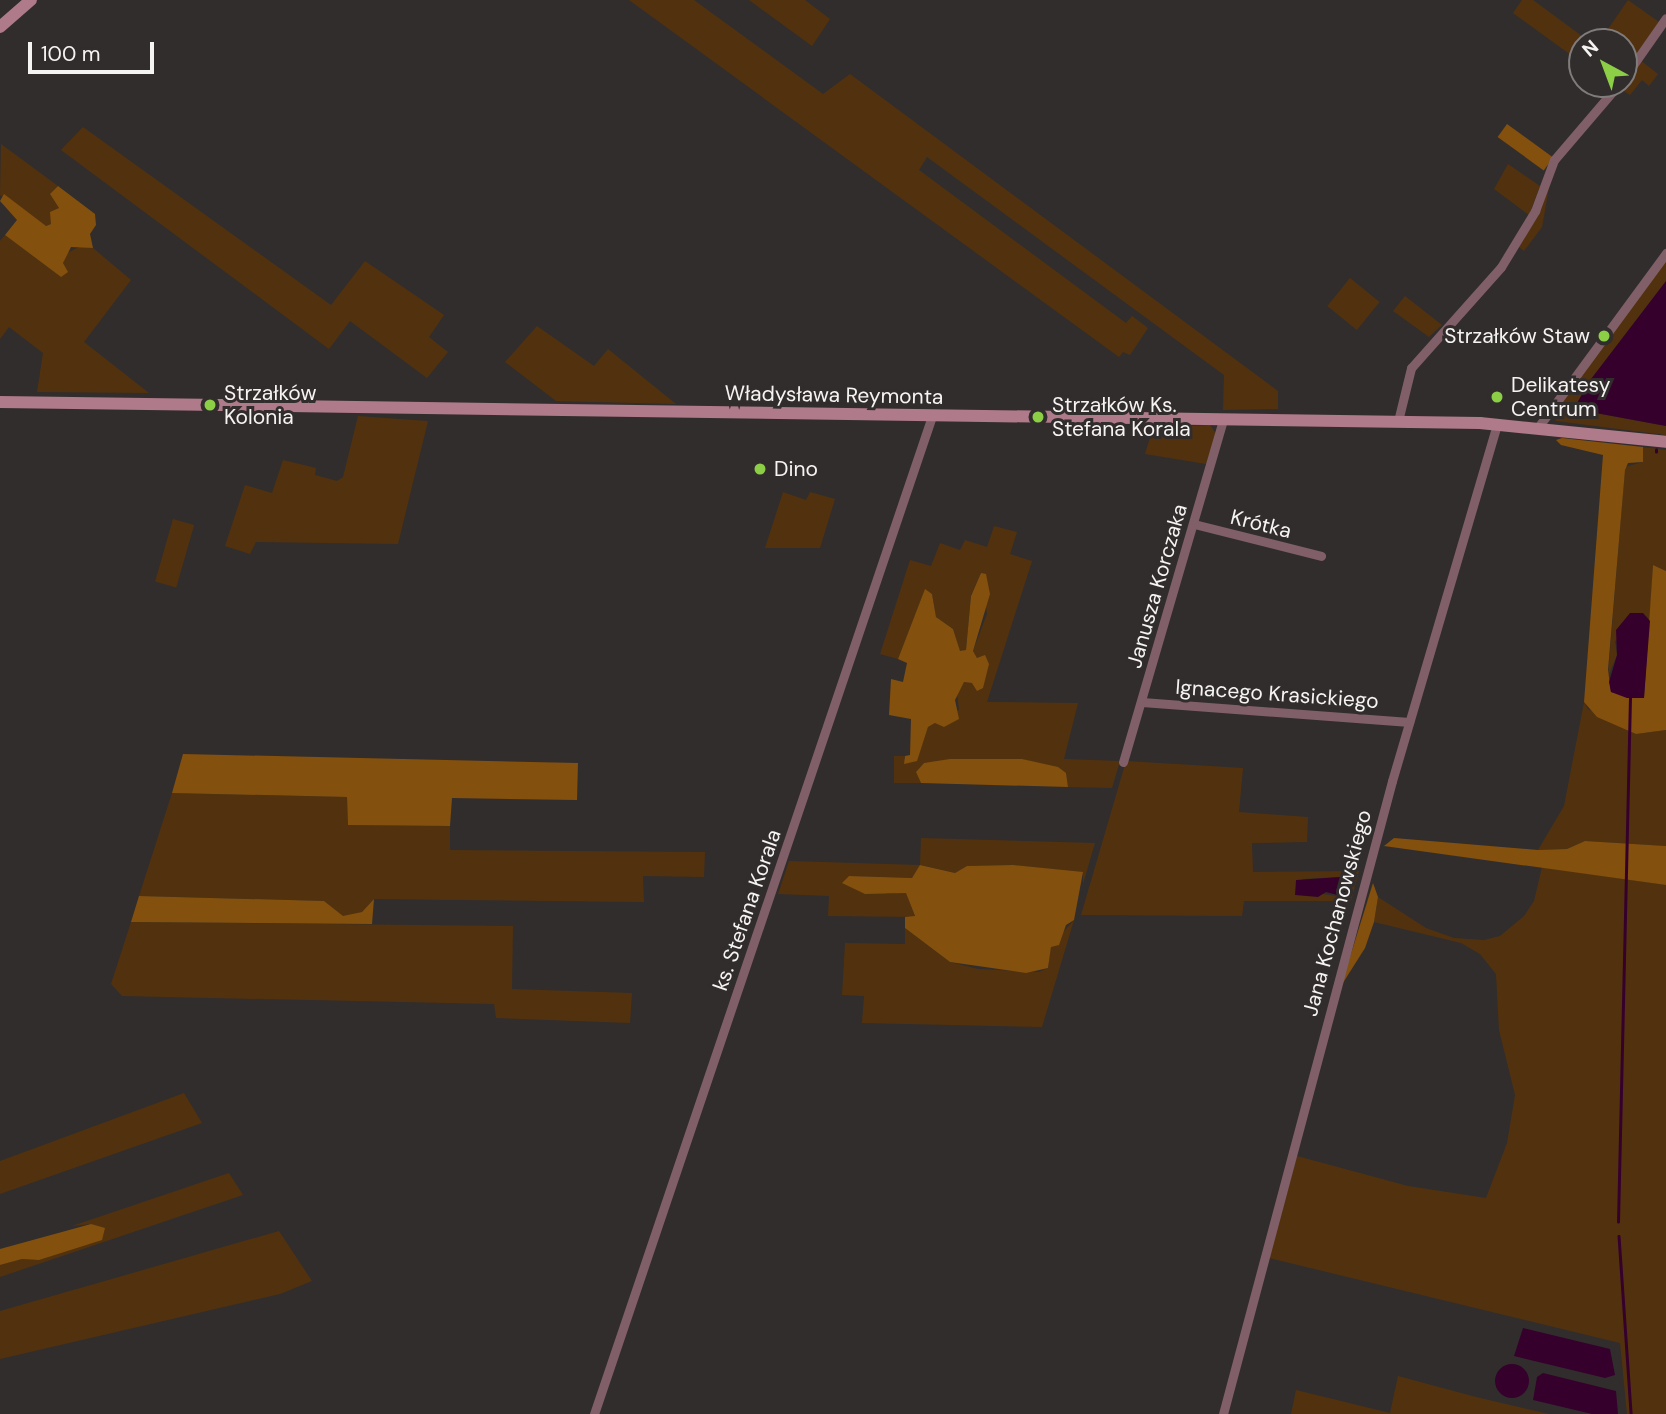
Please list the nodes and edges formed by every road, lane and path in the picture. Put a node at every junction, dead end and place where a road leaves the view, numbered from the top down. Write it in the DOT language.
graph roads {
  1 [pos="31,0"];
  2 [pos="1666,18"];
  3 [pos="0,27"];
  4 [pos="1638,58"];
  5 [pos="1607,98"];
  6 [pos="1666,253"];
  7 [pos="0,401"];
  8 [pos="932,416"];
  9 [pos="1223,419"];
  10 [pos="1398,421"];
  11 [pos="1497,424"];
  12 [pos="1539,426"];
  13 [pos="1666,442"];
  14 [pos="1194,524"];
  15 [pos="1321,555"];
  16 [pos="1142,702"];
  17 [pos="1409,722"];
  18 [pos="1123,762"];
  19 [pos="594,1414"];
  20 [pos="1223,1414"];
  1 -- 3 [label="street"];
  2 -- 4 [label="street"];
  5 -- 10 [label="street"];
  6 -- 12 [label="street"];
  7 -- 8 [label="street, Władysława Reymonta"];
  8 -- 9 [label="street, Władysława Reymonta"];
  8 -- 19 [label="street, ks. Stefana Korala"];
  9 -- 10 [label="street, Władysława Reymonta"];
  9 -- 14 [label="street, Janusza Korczaka"];
  10 -- 11 [label="street, Władysława Reymonta"];
  11 -- 12 [label="street, Władysława Reymonta"];
  11 -- 17 [label="street, Jana Kochanowskiego"];
  12 -- 13 [label="street, Władysława Reymonta"];
  14 -- 15 [label="street, Krótka"];
  14 -- 16 [label="street, Janusza Korczaka"];
  16 -- 17 [label="street, Ignacego Krasickiego"];
  16 -- 18 [label="street, Janusza Korczaka"];
  17 -- 20 [label="street, Jana Kochanowskiego"];
}
